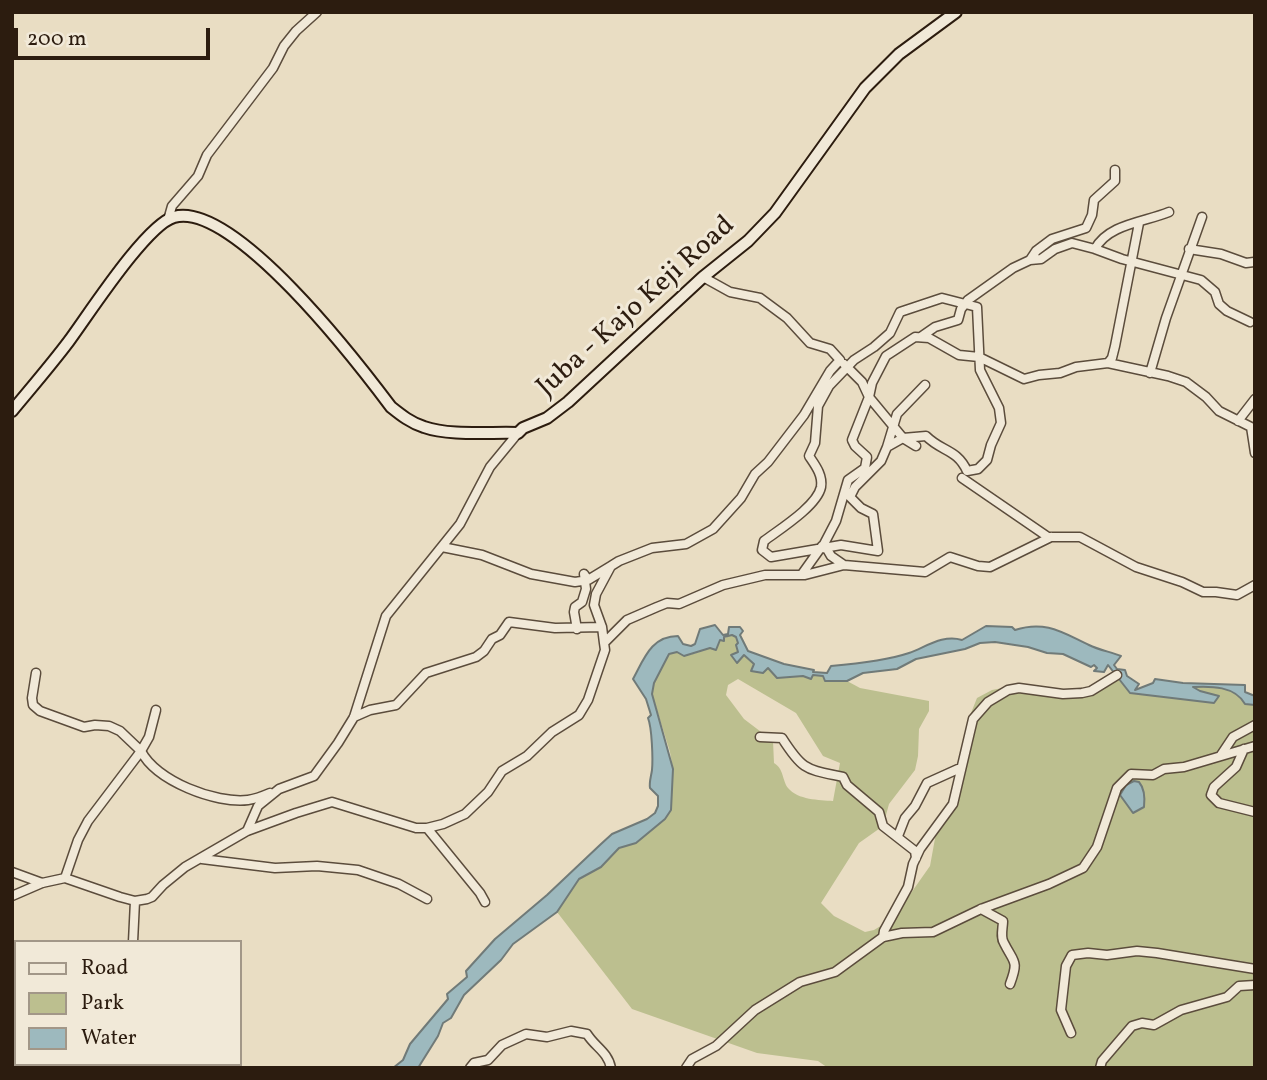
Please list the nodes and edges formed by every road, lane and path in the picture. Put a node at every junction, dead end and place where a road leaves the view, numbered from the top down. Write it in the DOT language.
graph roads {
  1 [pos="317,12"];
  2 [pos="956,12"];
  3 [pos="1115,170"];
  4 [pos="1169,212"];
  5 [pos="1202,217"];
  6 [pos="168,220"];
  7 [pos="1139,223"];
  8 [pos="1095,249"];
  9 [pos="1189,249"];
  10 [pos="1030,260"];
  11 [pos="1130,261"];
  12 [pos="1255,262"];
  13 [pos="1182,274"];
  14 [pos="703,277"];
  15 [pos="1250,322"];
  16 [pos="922,337"];
  17 [pos="840,360"];
  18 [pos="1108,363"];
  19 [pos="1150,373"];
  20 [pos="925,385"];
  21 [pos="869,397"];
  22 [pos="1255,399"];
  23 [pos="12,411"];
  24 [pos="1238,421"];
  25 [pos="893,425"];
  26 [pos="518,433"];
  27 [pos="903,438"];
  28 [pos="916,446"];
  29 [pos="887,447"];
  30 [pos="1255,453"];
  31 [pos="962,478"];
  32 [pos="1051,537"];
  33 [pos="824,544"];
  34 [pos="442,547"];
  35 [pos="844,565"];
  36 [pos="611,566"];
  37 [pos="802,574"];
  38 [pos="587,580"];
  39 [pos="1255,585"];
  40 [pos="602,627"];
  41 [pos="577,629"];
  42 [pos="604,643"];
  43 [pos="36,673"];
  44 [pos="1117,675"];
  45 [pos="156,710"];
  46 [pos="354,717"];
  47 [pos="1255,725"];
  48 [pos="760,737"];
  49 [pos="1255,746"];
  50 [pos="1244,749"];
  51 [pos="141,751"];
  52 [pos="1221,755"];
  53 [pos="958,769"];
  54 [pos="279,789"];
  55 [pos="1255,812"];
  56 [pos="427,828"];
  57 [pos="247,831"];
  58 [pos="898,836"];
  59 [pos="916,858"];
  60 [pos="202,859"];
  61 [pos="12,872"];
  62 [pos="65,878"];
  63 [pos="42,883"];
  64 [pos="12,896"];
  65 [pos="427,899"];
  66 [pos="135,901"];
  67 [pos="485,902"];
  68 [pos="981,909"];
  69 [pos="888,923"];
  70 [pos="902,933"];
  71 [pos="883,937"];
  72 [pos="133,940"];
  73 [pos="1255,969"];
  74 [pos="1010,984"];
  75 [pos="1255,985"];
  76 [pos="1071,1033"];
  77 [pos="470,1068"];
  78 [pos="611,1068"];
  79 [pos="686,1068"];
  80 [pos="1100,1068"];
  1 -- 6 [label="street"];
  2 -- 14 [label="main road, Juba - Kajo Keji Road"];
  3 -- 10 [label="street"];
  4 -- 7 [label="street"];
  5 -- 9 [label="street"];
  6 -- 23 [label="main road"];
  6 -- 26 [label="main road"];
  7 -- 8 [label="street"];
  7 -- 11 [label="street"];
  8 -- 10 [label="street"];
  8 -- 11 [label="street"];
  9 -- 12 [label="street"];
  9 -- 13 [label="street"];
  10 -- 16 [label="street"];
  11 -- 13 [label="street"];
  11 -- 18 [label="street"];
  13 -- 15 [label="street"];
  13 -- 19 [label="street"];
  14 -- 17 [label="street"];
  14 -- 26 [label="main road, Juba - Kajo Keji Road"];
  16 -- 18 [label="street"];
  16 -- 21 [label="street"];
  17 -- 21 [label="street"];
  17 -- 36 [label="street"];
  18 -- 19 [label="street"];
  19 -- 24 [label="street"];
  20 -- 25 [label="street"];
  21 -- 25 [label="street"];
  21 -- 33 [label="street"];
  22 -- 24 [label="street"];
  24 -- 30 [label="street"];
  25 -- 27 [label="street"];
  25 -- 29 [label="street"];
  26 -- 34 [label="street"];
  27 -- 28 [label="street"];
  27 -- 29 [label="street"];
  27 -- 29 [label="street"];
  31 -- 32 [label="street"];
  32 -- 35 [label="street"];
  32 -- 39 [label="street"];
  33 -- 35 [label="street"];
  33 -- 37 [label="street"];
  34 -- 38 [label="street"];
  34 -- 46 [label="street"];
  35 -- 37 [label="street"];
  36 -- 38 [label="street"];
  36 -- 40 [label="street"];
  37 -- 42 [label="street"];
  38 -- 41 [label="street"];
  40 -- 41 [label="street"];
  40 -- 42 [label="street"];
  41 -- 46 [label="street"];
  42 -- 56 [label="street"];
  43 -- 51 [label="street"];
  44 -- 59 [label="street"];
  45 -- 51 [label="street"];
  46 -- 54 [label="street"];
  47 -- 52 [label="street"];
  48 -- 58 [label="street"];
  49 -- 50 [label="street"];
  50 -- 52 [label="street"];
  50 -- 55 [label="street"];
  51 -- 54 [label="street"];
  51 -- 62 [label="street"];
  52 -- 68 [label="street"];
  53 -- 58 [label="street"];
  54 -- 57 [label="street"];
  56 -- 57 [label="street"];
  56 -- 67 [label="street"];
  57 -- 60 [label="street"];
  58 -- 59 [label="street"];
  59 -- 69 [label="street"];
  60 -- 65 [label="street"];
  60 -- 66 [label="street"];
  61 -- 63 [label="street"];
  62 -- 63 [label="street"];
  62 -- 66 [label="street"];
  63 -- 64 [label="street"];
  66 -- 72 [label="street"];
  68 -- 70 [label="street"];
  68 -- 74 [label="street"];
  69 -- 70 [label="street"];
  69 -- 71 [label="street"];
  70 -- 71 [label="street"];
  71 -- 79 [label="street"];
  73 -- 76 [label="street"];
  75 -- 80 [label="street"];
  77 -- 78 [label="street"];
}
